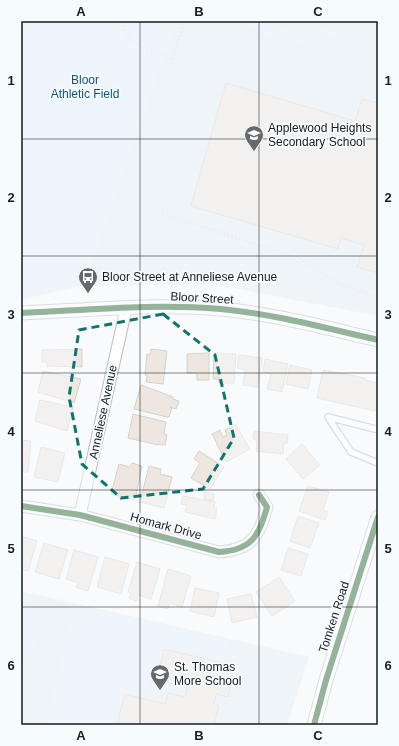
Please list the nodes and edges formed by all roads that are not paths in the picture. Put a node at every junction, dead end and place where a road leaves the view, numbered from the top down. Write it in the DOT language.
graph roads {
  1 [pos="126,308"];
  2 [pos="21,313"];
  3 [pos="378,340"];
  4 [pos="375,429"];
  5 [pos="378,463"];
  6 [pos="260,495"];
  7 [pos="21,506"];
  8 [pos="80,514"];
  9 [pos="378,517"];
  10 [pos="314,725"];
  1 -- 2 [label="street, Bloor Street"];
  1 -- 3 [label="street, Bloor Street"];
  1 -- 8 [label="street, Anneliese Avenue"];
  4 -- 5 [label="lane"];
  6 -- 8 [label="street, Homark Drive"];
  7 -- 8 [label="street, Homark Drive"];
  9 -- 10 [label="street, Tomken Road"];
}
